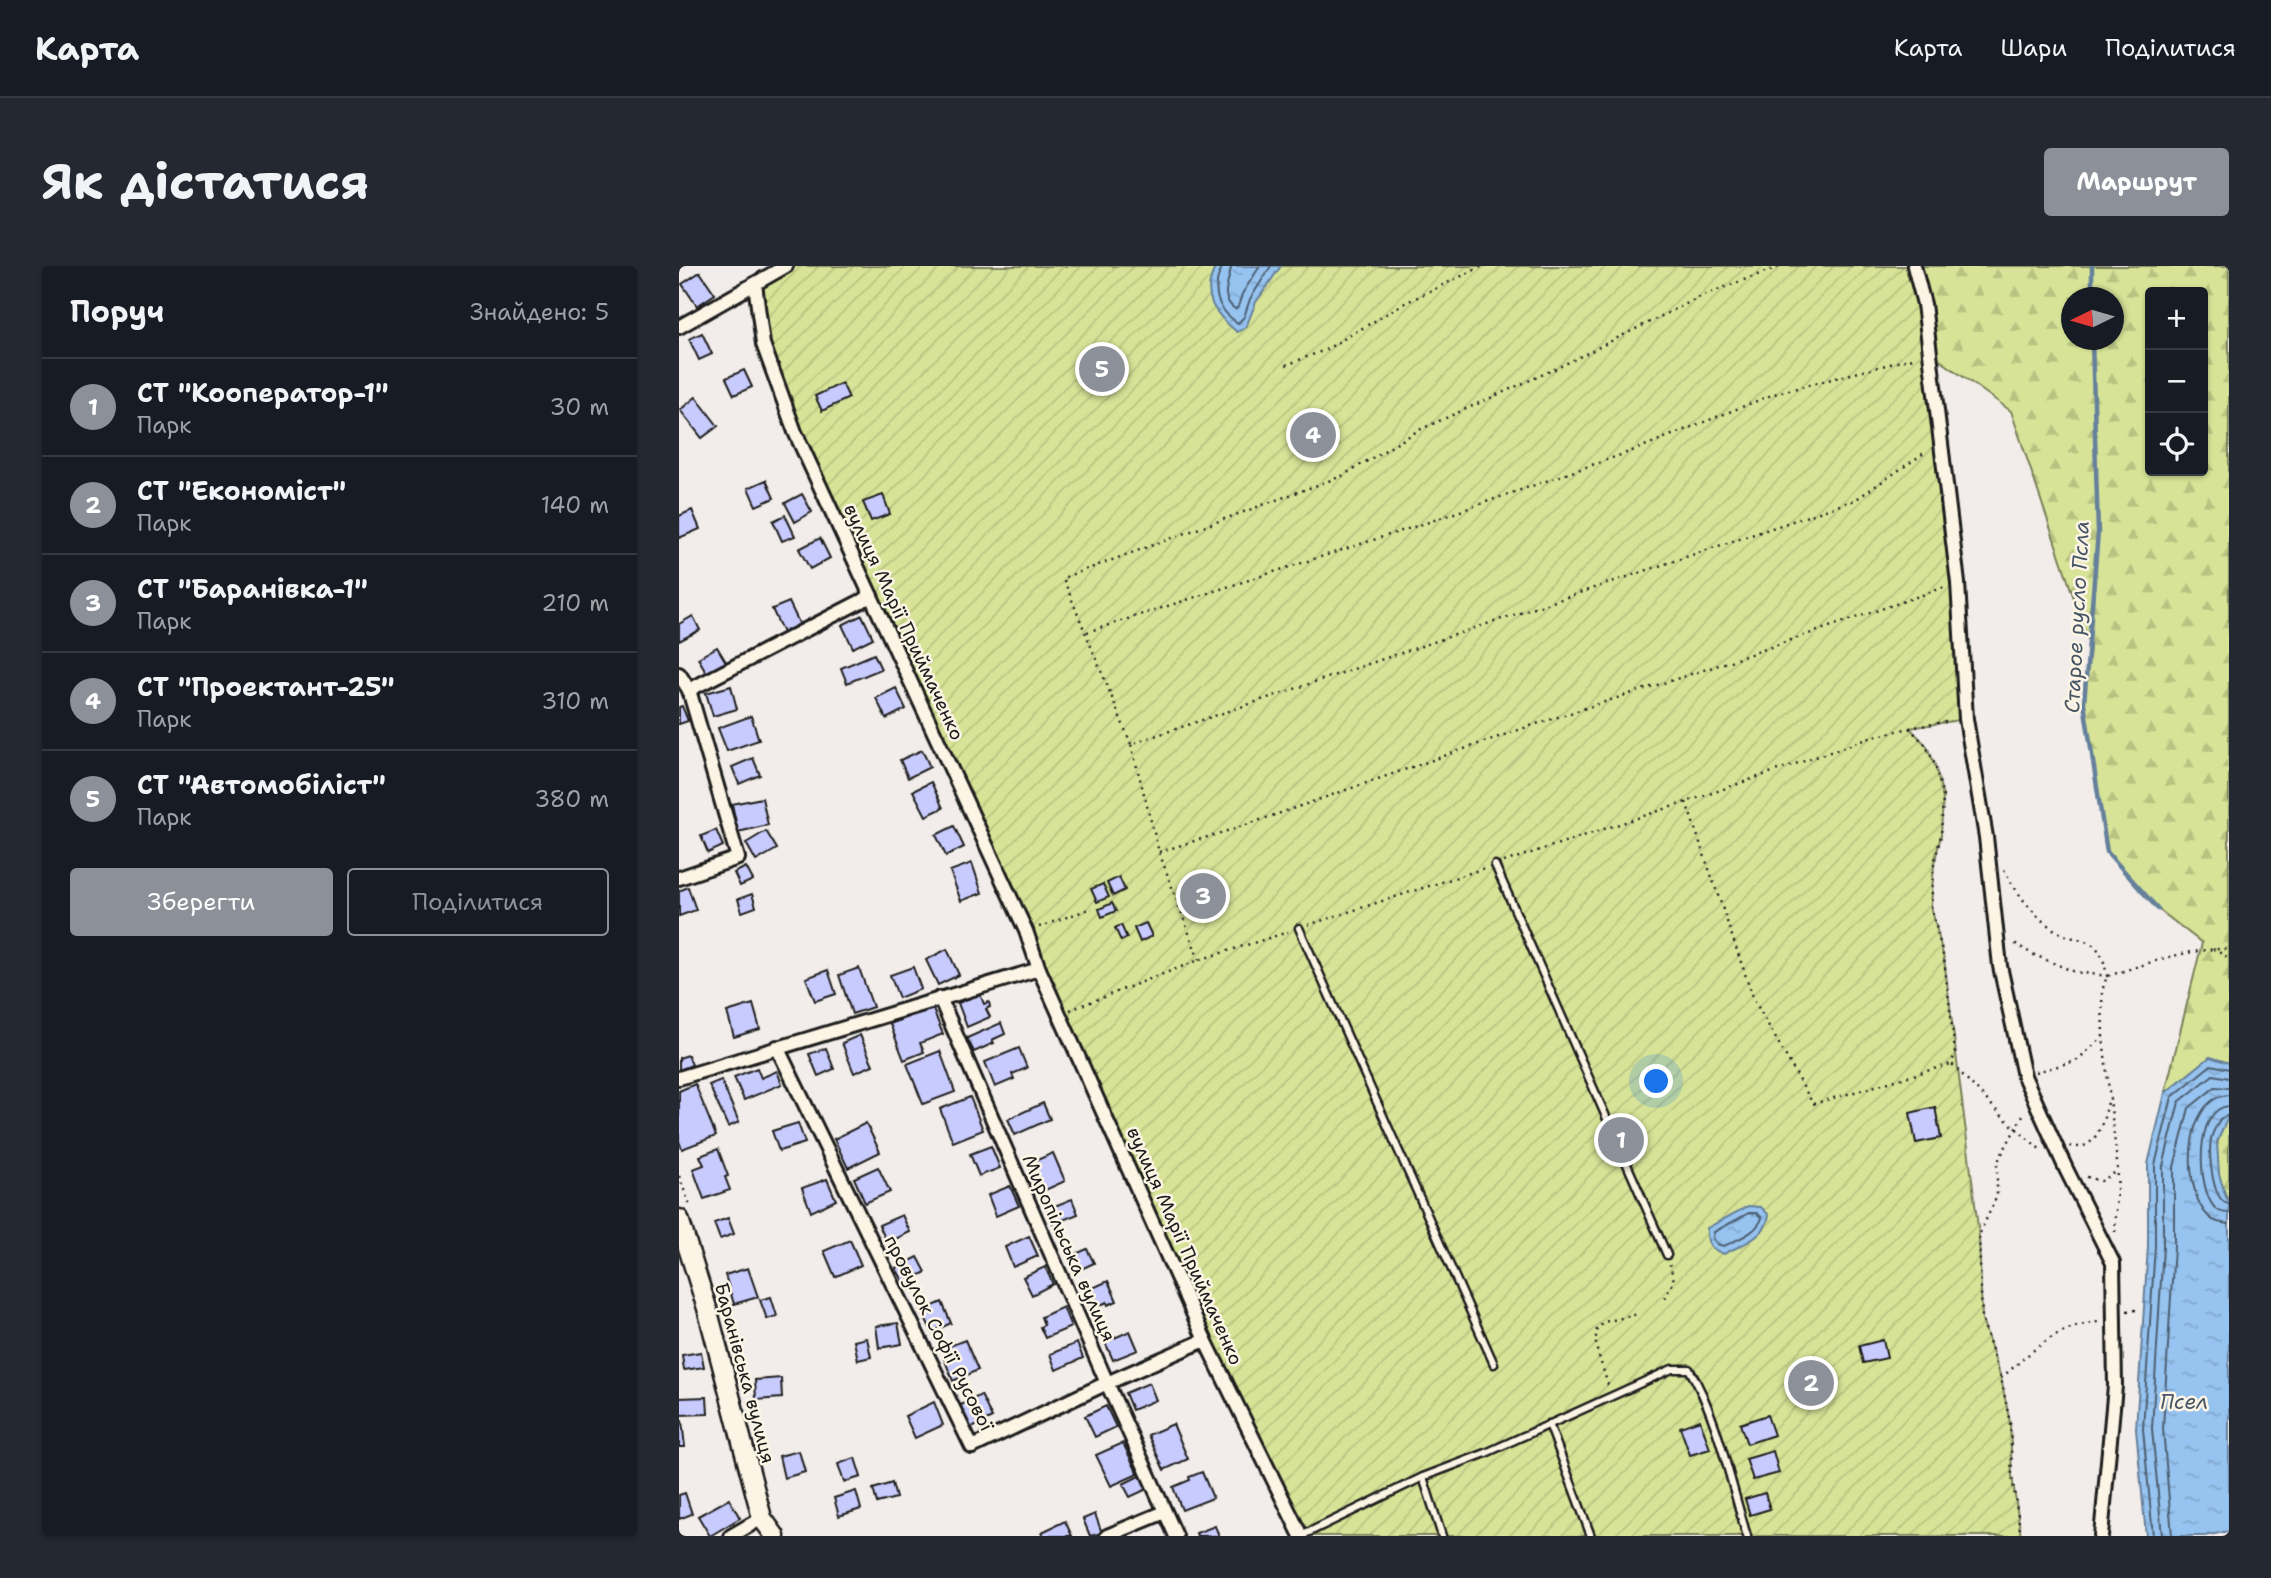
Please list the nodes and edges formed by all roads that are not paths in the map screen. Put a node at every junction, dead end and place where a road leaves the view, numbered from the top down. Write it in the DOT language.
graph roads {
  1 [pos="786,266"];
  2 [pos="1914,266"];
  3 [pos="755,284"];
  4 [pos="679,327"];
  5 [pos="871,596"];
  6 [pos="679,674"];
  7 [pos="689,690"];
  8 [pos="1495,865"];
  9 [pos="679,878"];
  10 [pos="1299,928"];
  11 [pos="1039,969"];
  12 [pos="940,998"];
  13 [pos="777,1047"];
  14 [pos="679,1078"];
  15 [pos="679,1219"];
  16 [pos="1667,1255"];
  17 [pos="1205,1340"];
  18 [pos="1494,1364"];
  19 [pos="1107,1383"];
  20 [pos="1549,1423"];
  21 [pos="1423,1477"];
  22 [pos="1165,1512"];
  23 [pos="762,1518"];
  24 [pos="731,1536"];
  25 [pos="775,1536"];
  26 [pos="1107,1536"];
  27 [pos="1176,1536"];
  28 [pos="1301,1536"];
  29 [pos="1443,1536"];
  30 [pos="1591,1536"];
  31 [pos="1747,1536"];
  32 [pos="2101,1536"];
  1 -- 3 [label="street"];
  2 -- 32 [label="street"];
  3 -- 4 [label="street"];
  3 -- 5 [label="street, вулиця Марії Приймаченко"];
  5 -- 7 [label="street"];
  5 -- 11 [label="street, вулиця Марії Приймаченко"];
  6 -- 7 [label="street"];
  7 -- 9 [label="street"];
  8 -- 16 [label="lane"];
  10 -- 18 [label="lane"];
  11 -- 12 [label="street"];
  11 -- 17 [label="street, вулиця Марії Приймаченко"];
  12 -- 13 [label="street"];
  12 -- 19 [label="street, Миропільська вулиця"];
  13 -- 14 [label="street"];
  13 -- 19 [label="street, провулок Софії Русової"];
  15 -- 23 [label="main road, Баранівська вулиця"];
  17 -- 19 [label="street, провулок Софії Русової"];
  17 -- 28 [label="street, вулиця Марії Приймаченко"];
  19 -- 22 [label="street, Миропільська вулиця"];
  20 -- 21 [label="lane"];
  20 -- 30 [label="lane"];
  20 -- 31 [label="lane"];
  21 -- 28 [label="lane"];
  21 -- 29 [label="lane"];
  22 -- 26 [label="street"];
  22 -- 27 [label="street, Миропільська вулиця"];
  23 -- 24 [label="street"];
  23 -- 25 [label="main road, Баранівська вулиця"];
}
